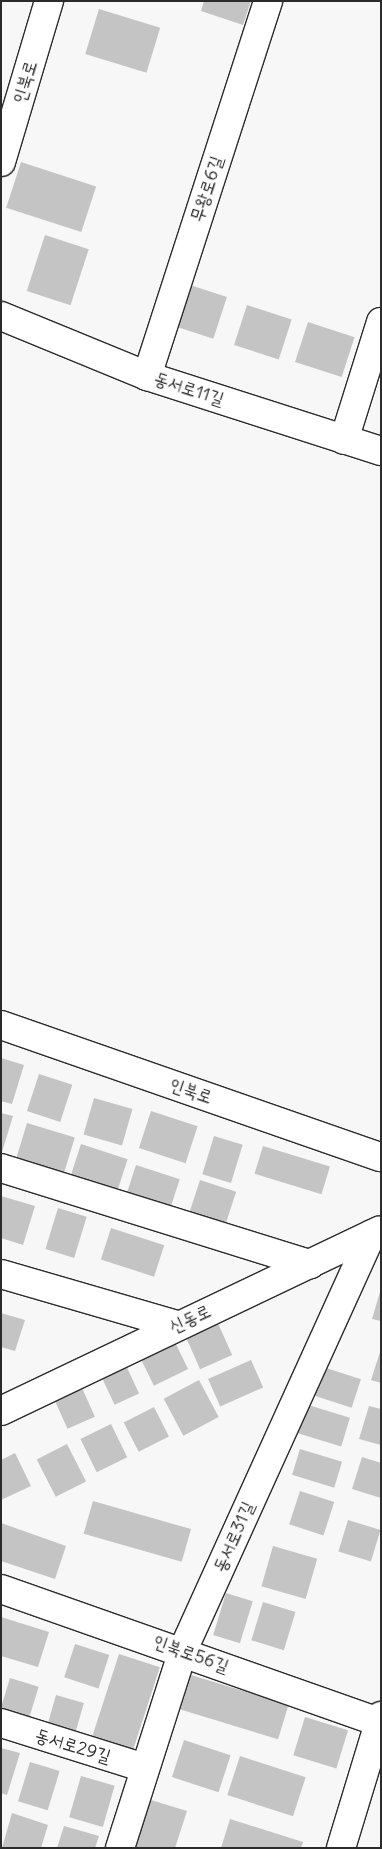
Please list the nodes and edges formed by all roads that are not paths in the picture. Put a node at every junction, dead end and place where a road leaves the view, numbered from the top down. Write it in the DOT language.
graph roads {
  1 [pos="49,1"];
  2 [pos="268,1"];
  3 [pos="1,162"];
  4 [pos="1,316"];
  5 [pos="381,322"];
  6 [pos="147,376"];
  7 [pos="344,440"];
  8 [pos="381,451"];
  9 [pos="1,1025"];
  10 [pos="381,1158"];
  11 [pos="1,1168"];
  12 [pos="376,1233"];
  13 [pos="310,1264"];
  14 [pos="1,1274"];
  15 [pos="177,1325"];
  16 [pos="1,1411"];
  17 [pos="1,1588"];
  18 [pos="183,1650"];
  19 [pos="380,1719"];
  20 [pos="1,1723"];
  21 [pos="145,1768"];
  22 [pos="120,1848"];
  23 [pos="341,1848"];
  1 -- 3 [label="street, 인북로"];
  2 -- 6 [label="street, 무왕로6길"];
  4 -- 6 [label="street, 동서로11길"];
  5 -- 7 [label="street"];
  6 -- 7 [label="street, 동서로11길"];
  7 -- 8 [label="street, 동서로11길"];
  9 -- 10 [label="street, 인북로"];
  11 -- 13 [label="street"];
  12 -- 13 [label="street, 신동로"];
  12 -- 18 [label="street, 동서로31길"];
  13 -- 15 [label="street, 신동로"];
  14 -- 15 [label="street"];
  15 -- 16 [label="street, 신동로"];
  17 -- 18 [label="street, 인북로56길"];
  18 -- 19 [label="street, 인북로56길"];
  18 -- 21 [label="street, 동서로31길"];
  19 -- 23 [label="street"];
  20 -- 21 [label="street, 동서로29길"];
  21 -- 22 [label="street, 동서로31길"];
}
